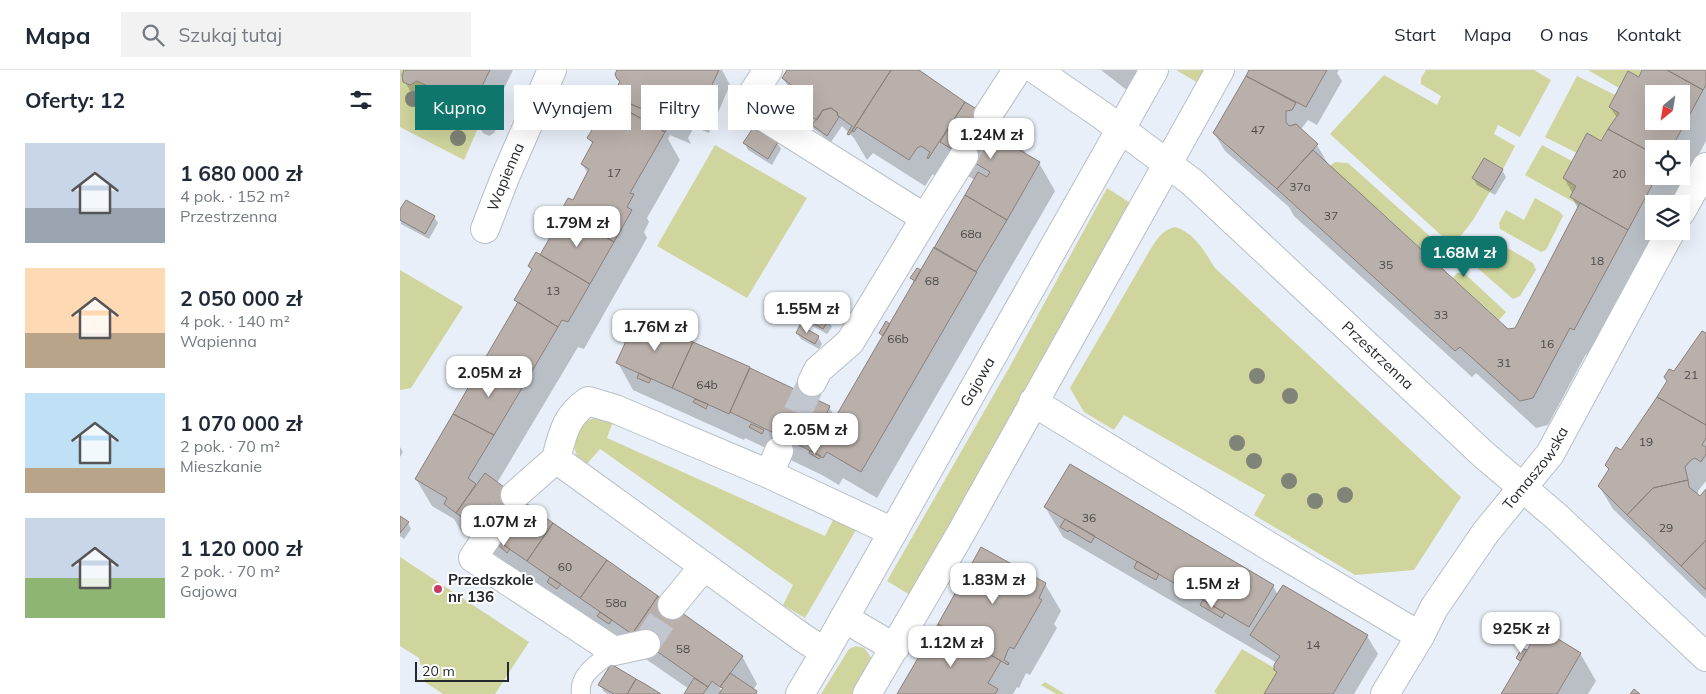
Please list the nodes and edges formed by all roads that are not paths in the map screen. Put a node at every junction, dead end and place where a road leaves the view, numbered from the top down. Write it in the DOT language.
graph roads {
  1 [pos="552,70"];
  2 [pos="768,70"];
  3 [pos="1017,70"];
  4 [pos="1036,70"];
  5 [pos="1154,70"];
  6 [pos="1220,70"];
  7 [pos="988,115"];
  8 [pos="1120,128"];
  9 [pos="964,156"];
  10 [pos="1168,163"];
  11 [pos="1706,167"];
  12 [pos="1690,196"];
  13 [pos="925,218"];
  14 [pos="485,229"];
  15 [pos="1666,240"];
  16 [pos="812,382"];
  17 [pos="1033,402"];
  18 [pos="556,459"];
  19 [pos="1522,487"];
  20 [pos="515,495"];
  21 [pos="893,532"];
  22 [pos="489,534"];
  23 [pos="704,566"];
  24 [pos="672,605"];
  25 [pos="844,618"];
  26 [pos="1420,636"];
  27 [pos="646,644"];
  28 [pos="895,648"];
  29 [pos="614,651"];
  30 [pos="825,652"];
  31 [pos="1706,657"];
  32 [pos="581,694"];
  33 [pos="800,694"];
  34 [pos="867,694"];
  35 [pos="1385,694"];
  1 -- 14 [label="street, Wapienna"];
  2 -- 13 [label="street"];
  3 -- 7 [label="street"];
  4 -- 8 [label="street, Przestrzenna"];
  5 -- 8 [label="street, Gajowa"];
  6 -- 10 [label="street"];
  8 -- 10 [label="street, Przestrzenna"];
  8 -- 21 [label="street, Gajowa"];
  9 -- 13 [label="street"];
  10 -- 17 [label="street"];
  10 -- 19 [label="street, Przestrzenna"];
  11 -- 12 [label="street"];
  13 -- 16 [label="street"];
  15 -- 19 [label="street, Tomaszowska"];
  17 -- 26 [label="street"];
  17 -- 28 [label="street"];
  18 -- 20 [label="street"];
  18 -- 21 [label="street"];
  18 -- 23 [label="street"];
  19 -- 26 [label="street, Tomaszowska"];
  19 -- 31 [label="street, Przestrzenna"];
  21 -- 25 [label="street, Gajowa"];
  22 -- 29 [label="street"];
  23 -- 24 [label="street"];
  23 -- 30 [label="street"];
  25 -- 28 [label="street"];
  25 -- 30 [label="street, Gajowa"];
  26 -- 35 [label="street, Tomaszowska"];
  27 -- 29 [label="street"];
  28 -- 34 [label="street"];
  29 -- 32 [label="lane"];
  30 -- 33 [label="street, Gajowa"];
}
